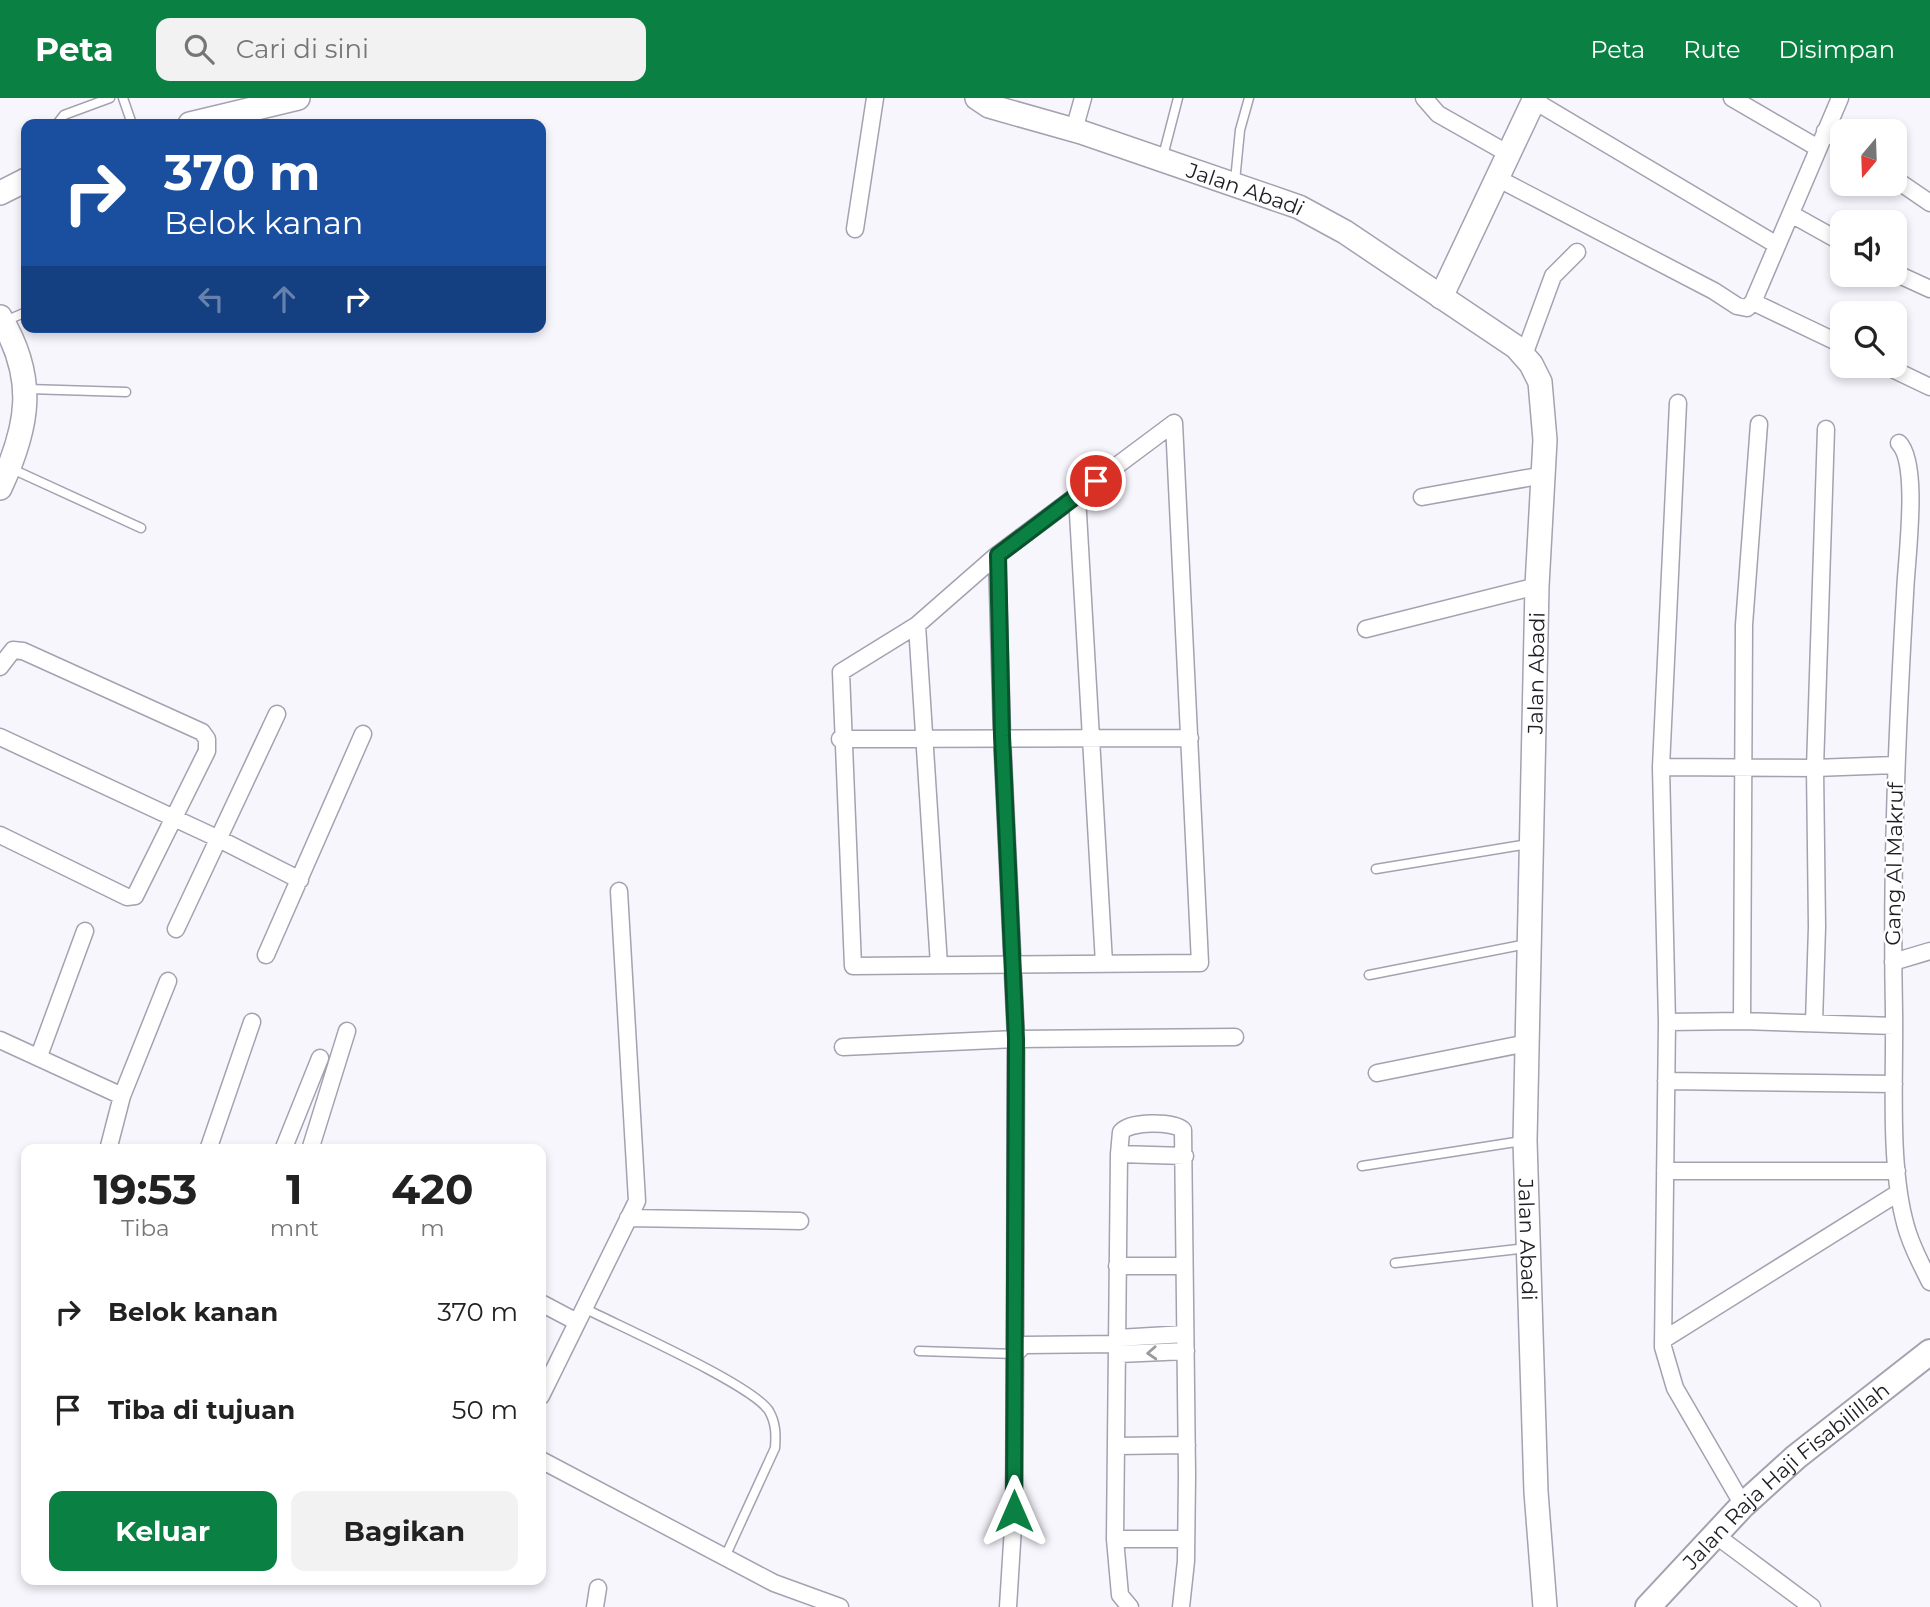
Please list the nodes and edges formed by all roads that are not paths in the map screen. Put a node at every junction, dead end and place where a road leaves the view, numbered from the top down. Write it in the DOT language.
graph roads {
  1 [pos="110,98"];
  2 [pos="123,98"];
  3 [pos="298,98"];
  4 [pos="875,98"];
  5 [pos="977,98"];
  6 [pos="1083,98"];
  7 [pos="1178,98"];
  8 [pos="1250,98"];
  9 [pos="1424,98"];
  10 [pos="1732,98"];
  11 [pos="1840,98"];
  12 [pos="1534,99"];
  13 [pos="61,119"];
  14 [pos="130,119"];
  15 [pos="211,119"];
  16 [pos="1074,130"];
  17 [pos="1825,131"];
  18 [pos="1830,134"];
  19 [pos="1818,148"];
  20 [pos="1507,153"];
  21 [pos="1163,160"];
  22 [pos="1495,177"];
  23 [pos="21,182"];
  24 [pos="1235,185"];
  25 [pos="1908,188"];
  26 [pos="0,192"];
  27 [pos="1930,203"];
  28 [pos="1791,214"];
  29 [pos="855,229"];
  30 [pos="1830,236"];
  31 [pos="1777,245"];
  32 [pos="1577,252"];
  33 [pos="1907,278"];
  34 [pos="1930,289"];
  35 [pos="1441,297"];
  36 [pos="1753,302"];
  37 [pos="21,313"];
  38 [pos="2,319"];
  39 [pos="1830,339"];
  40 [pos="1524,355"];
  41 [pos="1907,376"];
  42 [pos="1930,387"];
  43 [pos="26,389"];
  44 [pos="127,392"];
  45 [pos="1678,403"];
  46 [pos="1759,424"];
  47 [pos="1826,429"];
  48 [pos="1899,443"];
  49 [pos="1544,475"];
  50 [pos="4,478"];
  51 [pos="1077,496"];
  52 [pos="1422,497"];
  53 [pos="141,528"];
  54 [pos="998,555"];
  55 [pos="1537,586"];
  56 [pos="917,625"];
  57 [pos="1366,629"];
  58 [pos="0,667"];
  59 [pos="277,714"];
  60 [pos="363,734"];
  61 [pos="1002,736"];
  62 [pos="0,737"];
  63 [pos="1091,737"];
  64 [pos="924,738"];
  65 [pos="1190,738"];
  66 [pos="842,739"];
  67 [pos="1895,765"];
  68 [pos="1661,767"];
  69 [pos="1741,767"];
  70 [pos="1815,768"];
  71 [pos="174,817"];
  72 [pos="0,835"];
  73 [pos="219,839"];
  74 [pos="1534,843"];
  75 [pos="1376,870"];
  76 [pos="300,880"];
  77 [pos="619,891"];
  78 [pos="176,929"];
  79 [pos="85,931"];
  80 [pos="1530,943"];
  81 [pos="1930,951"];
  82 [pos="266,955"];
  83 [pos="1893,962"];
  84 [pos="1104,963"];
  85 [pos="1012,964"];
  86 [pos="939,965"];
  87 [pos="1369,975"];
  88 [pos="168,981"];
  89 [pos="1742,1021"];
  90 [pos="252,1022"];
  91 [pos="1667,1022"];
  92 [pos="1814,1023"];
  93 [pos="1894,1026"];
  94 [pos="346,1031"];
  95 [pos="1235,1037"];
  96 [pos="1016,1039"];
  97 [pos="0,1040"];
  98 [pos="1527,1043"];
  99 [pos="842,1047"];
  100 [pos="39,1056"];
  101 [pos="320,1058"];
  102 [pos="1377,1073"];
  103 [pos="1666,1081"];
  104 [pos="1894,1084"];
  105 [pos="122,1096"];
  106 [pos="1525,1141"];
  107 [pos="110,1144"];
  108 [pos="210,1144"];
  109 [pos="285,1144"];
  110 [pos="312,1144"];
  111 [pos="1119,1154"];
  112 [pos="1185,1156"];
  113 [pos="1363,1166"];
  114 [pos="1665,1171"];
  115 [pos="1897,1171"];
  116 [pos="1899,1193"];
  117 [pos="628,1218"];
  118 [pos="800,1221"];
  119 [pos="1527,1248"];
  120 [pos="1395,1264"];
  121 [pos="1117,1266"];
  122 [pos="1184,1266"];
  123 [pos="1930,1282"];
  124 [pos="546,1305"];
  125 [pos="580,1315"];
  126 [pos="1185,1334"];
  127 [pos="1663,1340"];
  128 [pos="1119,1345"];
  129 [pos="919,1351"];
  130 [pos="1186,1351"];
  131 [pos="1930,1352"];
  132 [pos="1015,1354"];
  133 [pos="546,1386"];
  134 [pos="1187,1446"];
  135 [pos="1117,1447"];
  136 [pos="546,1463"];
  137 [pos="1743,1505"];
  138 [pos="1714,1534"];
  139 [pos="1115,1539"];
  140 [pos="1186,1539"];
  141 [pos="725,1557"];
  142 [pos="598,1588"];
  143 [pos="595,1607"];
  144 [pos="840,1607"];
  145 [pos="1008,1607"];
  146 [pos="1130,1607"];
  147 [pos="1181,1607"];
  148 [pos="1545,1607"];
  149 [pos="1648,1607"];
  150 [pos="1812,1607"];
  1 -- 13 [label="lane"];
  2 -- 14 [label="lane"];
  3 -- 15 [label="street"];
  4 -- 29 [label="street"];
  5 -- 16 [label="street, Jalan Abadi"];
  6 -- 16 [label="street"];
  7 -- 21 [label="lane"];
  8 -- 24 [label="lane"];
  9 -- 20 [label="street"];
  10 -- 19 [label="street"];
  11 -- 17 [label="street"];
  12 -- 20 [label="street"];
  12 -- 31 [label="street"];
  16 -- 21 [label="street, Jalan Abadi"];
  17 -- 18 [label="street"];
  17 -- 19 [label="street"];
  19 -- 28 [label="street"];
  20 -- 22 [label="street"];
  21 -- 24 [label="street, Jalan Abadi"];
  22 -- 35 [label="street"];
  22 -- 36 [label="street"];
  23 -- 26 [label="street"];
  24 -- 35 [label="street, Jalan Abadi"];
  25 -- 27 [label="street"];
  28 -- 30 [label="street"];
  28 -- 31 [label="street"];
  31 -- 36 [label="street"];
  32 -- 40 [label="street"];
  33 -- 34 [label="street"];
  35 -- 40 [label="street, Jalan Abadi"];
  36 -- 39 [label="street"];
  37 -- 38 [label="lane"];
  38 -- 43 [label="street"];
  40 -- 49 [label="street, Jalan Abadi"];
  41 -- 42 [label="street"];
  43 -- 44 [label="lane"];
  43 -- 50 [label="street"];
  45 -- 68 [label="street"];
  46 -- 69 [label="street"];
  47 -- 70 [label="street"];
  48 -- 67 [label="street, Gang Al Makruf"];
  49 -- 52 [label="street"];
  49 -- 55 [label="street, Jalan Abadi"];
  50 -- 53 [label="lane"];
  51 -- 54 [label="street"];
  51 -- 63 [label="street"];
  51 -- 65 [label="street"];
  54 -- 56 [label="street"];
  54 -- 61 [label="street"];
  55 -- 57 [label="street"];
  55 -- 74 [label="street, Jalan Abadi"];
  56 -- 64 [label="street"];
  56 -- 66 [label="street"];
  58 -- 71 [label="street"];
  59 -- 73 [label="street"];
  60 -- 76 [label="street"];
  61 -- 63 [label="street"];
  61 -- 64 [label="street"];
  61 -- 85 [label="street"];
  62 -- 71 [label="street"];
  63 -- 65 [label="street"];
  63 -- 84 [label="street"];
  64 -- 66 [label="street"];
  64 -- 86 [label="street"];
  65 -- 84 [label="street"];
  66 -- 86 [label="street"];
  67 -- 70 [label="street"];
  67 -- 83 [label="street, Gang Al Makruf"];
  68 -- 69 [label="street"];
  68 -- 91 [label="street"];
  69 -- 70 [label="street"];
  69 -- 89 [label="street"];
  70 -- 92 [label="street"];
  71 -- 72 [label="street"];
  71 -- 73 [label="street"];
  73 -- 76 [label="street"];
  73 -- 78 [label="street"];
  74 -- 75 [label="lane"];
  74 -- 80 [label="street, Jalan Abadi"];
  76 -- 82 [label="street"];
  77 -- 117 [label="street"];
  79 -- 100 [label="street"];
  80 -- 87 [label="lane"];
  80 -- 98 [label="street, Jalan Abadi"];
  81 -- 83 [label="street"];
  83 -- 93 [label="street, Gang Al Makruf"];
  84 -- 85 [label="street"];
  85 -- 86 [label="street"];
  85 -- 96 [label="street"];
  88 -- 105 [label="street"];
  89 -- 91 [label="street"];
  89 -- 92 [label="street"];
  90 -- 108 [label="street"];
  91 -- 103 [label="street"];
  92 -- 93 [label="street"];
  93 -- 104 [label="street, Gang Al Makruf"];
  94 -- 110 [label="street"];
  95 -- 96 [label="street"];
  96 -- 99 [label="street"];
  96 -- 132 [label="street"];
  97 -- 100 [label="street"];
  98 -- 102 [label="street"];
  98 -- 106 [label="street, Jalan Abadi"];
  100 -- 105 [label="street"];
  101 -- 109 [label="street"];
  103 -- 104 [label="street"];
  103 -- 114 [label="street"];
  104 -- 115 [label="street, Gang Al Makruf"];
  105 -- 107 [label="street"];
  106 -- 113 [label="lane"];
  106 -- 119 [label="street, Jalan Abadi"];
  111 -- 112 [label="street"];
  111 -- 112 [label="street"];
  111 -- 121 [label="street"];
  112 -- 122 [label="street"];
  114 -- 115 [label="street"];
  114 -- 127 [label="street"];
  115 -- 116 [label="street, Gang Al Makruf"];
  116 -- 123 [label="street, Gang Al Makruf"];
  116 -- 127 [label="street"];
  117 -- 118 [label="street"];
  117 -- 125 [label="street"];
  119 -- 120 [label="lane"];
  119 -- 148 [label="street, Jalan Abadi"];
  121 -- 122 [label="street"];
  121 -- 128 [label="street"];
  122 -- 126 [label="street"];
  124 -- 125 [label="street"];
  125 -- 133 [label="street"];
  125 -- 141 [label="lane"];
  126 -- 128 [label="street"];
  126 -- 130 [label="street"];
  127 -- 137 [label="street"];
  130 -- 128 [label="street, one-way"];
  128 -- 132 [label="street"];
  128 -- 135 [label="street"];
  129 -- 132 [label="lane"];
  130 -- 134 [label="street"];
  131 -- 137 [label="main road, Jalan Raja Haji Fisabilillah"];
  132 -- 145 [label="street"];
  134 -- 135 [label="street"];
  134 -- 140 [label="street"];
  135 -- 139 [label="street"];
  136 -- 141 [label="street"];
  137 -- 138 [label="main road, Jalan Raja Haji Fisabilillah"];
  138 -- 149 [label="main road, Jalan Raja Haji Fisabilillah"];
  138 -- 150 [label="street"];
  139 -- 140 [label="street"];
  139 -- 146 [label="street"];
  140 -- 147 [label="street"];
  141 -- 144 [label="street"];
  142 -- 143 [label="street"];
}
